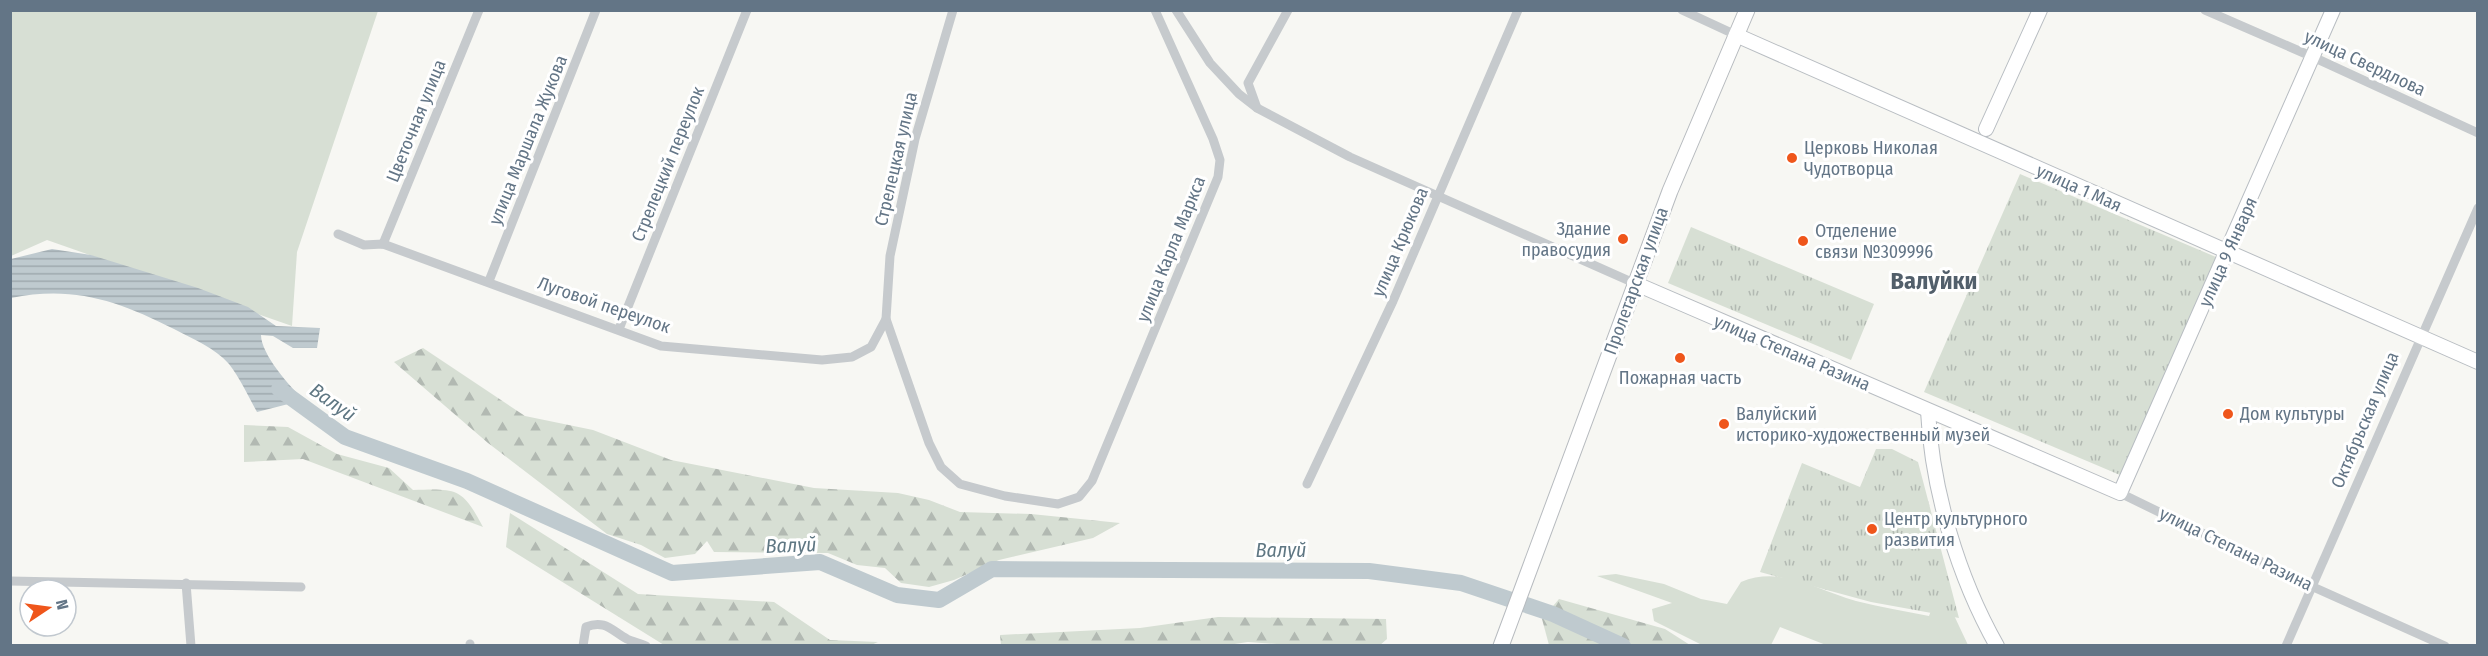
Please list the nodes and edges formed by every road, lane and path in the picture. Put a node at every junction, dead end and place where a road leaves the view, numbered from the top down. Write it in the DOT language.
graph roads {
  1 [pos="479,10"];
  2 [pos="596,10"];
  3 [pos="747,10"];
  4 [pos="953,10"];
  5 [pos="1155,10"];
  6 [pos="1176,10"];
  7 [pos="1288,10"];
  8 [pos="1518,10"];
  9 [pos="1682,10"];
  10 [pos="1747,10"];
  11 [pos="2040,10"];
  12 [pos="2205,10"];
  13 [pos="2333,10"];
  14 [pos="1736,35"];
  15 [pos="2313,57"];
  16 [pos="1257,108"];
  17 [pos="1986,129"];
  18 [pos="2478,133"];
  19 [pos="1438,194"];
  20 [pos="2478,208"];
  21 [pos="338,234"];
  22 [pos="382,244"];
  23 [pos="2228,252"];
  24 [pos="489,281"];
  25 [pos="1634,283"];
  26 [pos="886,319"];
  27 [pos="619,329"];
  28 [pos="2420,335"];
  29 [pos="2478,362"];
  30 [pos="1928,411"];
  31 [pos="1307,484"];
  32 [pos="2120,493"];
  33 [pos="10,581"];
  34 [pos="186,583"];
  35 [pos="2311,586"];
  36 [pos="301,587"];
  37 [pos="191,645"];
  38 [pos="583,645"];
  39 [pos="646,645"];
  40 [pos="1501,645"];
  41 [pos="1997,645"];
  42 [pos="2286,645"];
  43 [pos="2445,645"];
  1 -- 22 [label="street, Цветочная улица"];
  2 -- 24 [label="street, улица Маршала Жукова"];
  3 -- 27 [label="street, Стрелецкий переулок"];
  4 -- 26 [label="street, Стрелецкая улица"];
  5 -- 26 [label="street, улица Карла Маркса"];
  6 -- 16 [label="street, улица Степана Разина"];
  7 -- 16 [label="street"];
  8 -- 19 [label="street, улица Крюкова"];
  9 -- 14 [label="street, улица 1 Мая"];
  10 -- 14 [label="main road, Пролетарская улица"];
  11 -- 17 [label="main road"];
  12 -- 15 [label="street, улица Свердлова"];
  13 -- 15 [label="main road, улица 9 Января"];
  14 -- 23 [label="main road, улица 1 Мая"];
  14 -- 25 [label="main road, Пролетарская улица"];
  15 -- 18 [label="street, улица Свердлова"];
  15 -- 23 [label="main road, улица 9 Января"];
  16 -- 19 [label="street, улица Степана Разина"];
  19 -- 25 [label="street, улица Степана Разина"];
  19 -- 31 [label="street, улица Крюкова"];
  20 -- 28 [label="street, Октябрьская улица"];
  21 -- 22 [label="street, Луговой переулок"];
  22 -- 24 [label="street, Луговой переулок"];
  23 -- 28 [label="main road, улица 1 Мая"];
  23 -- 32 [label="main road, улица 9 Января"];
  24 -- 27 [label="street, Луговой переулок"];
  25 -- 30 [label="main road, улица Степана Разина"];
  25 -- 40 [label="main road, Пролетарская улица"];
  26 -- 27 [label="street, Луговой переулок"];
  28 -- 29 [label="main road, улица 1 Мая"];
  28 -- 35 [label="street, Октябрьская улица"];
  30 -- 32 [label="main road, улица Степана Разина"];
  30 -- 41 [label="main road"];
  32 -- 35 [label="street, улица Степана Разина"];
  33 -- 34 [label="street"];
  34 -- 36 [label="street"];
  34 -- 37 [label="street"];
  35 -- 42 [label="street, Октябрьская улица"];
  35 -- 43 [label="street, улица Степана Разина"];
  38 -- 39 [label="street"];
}
